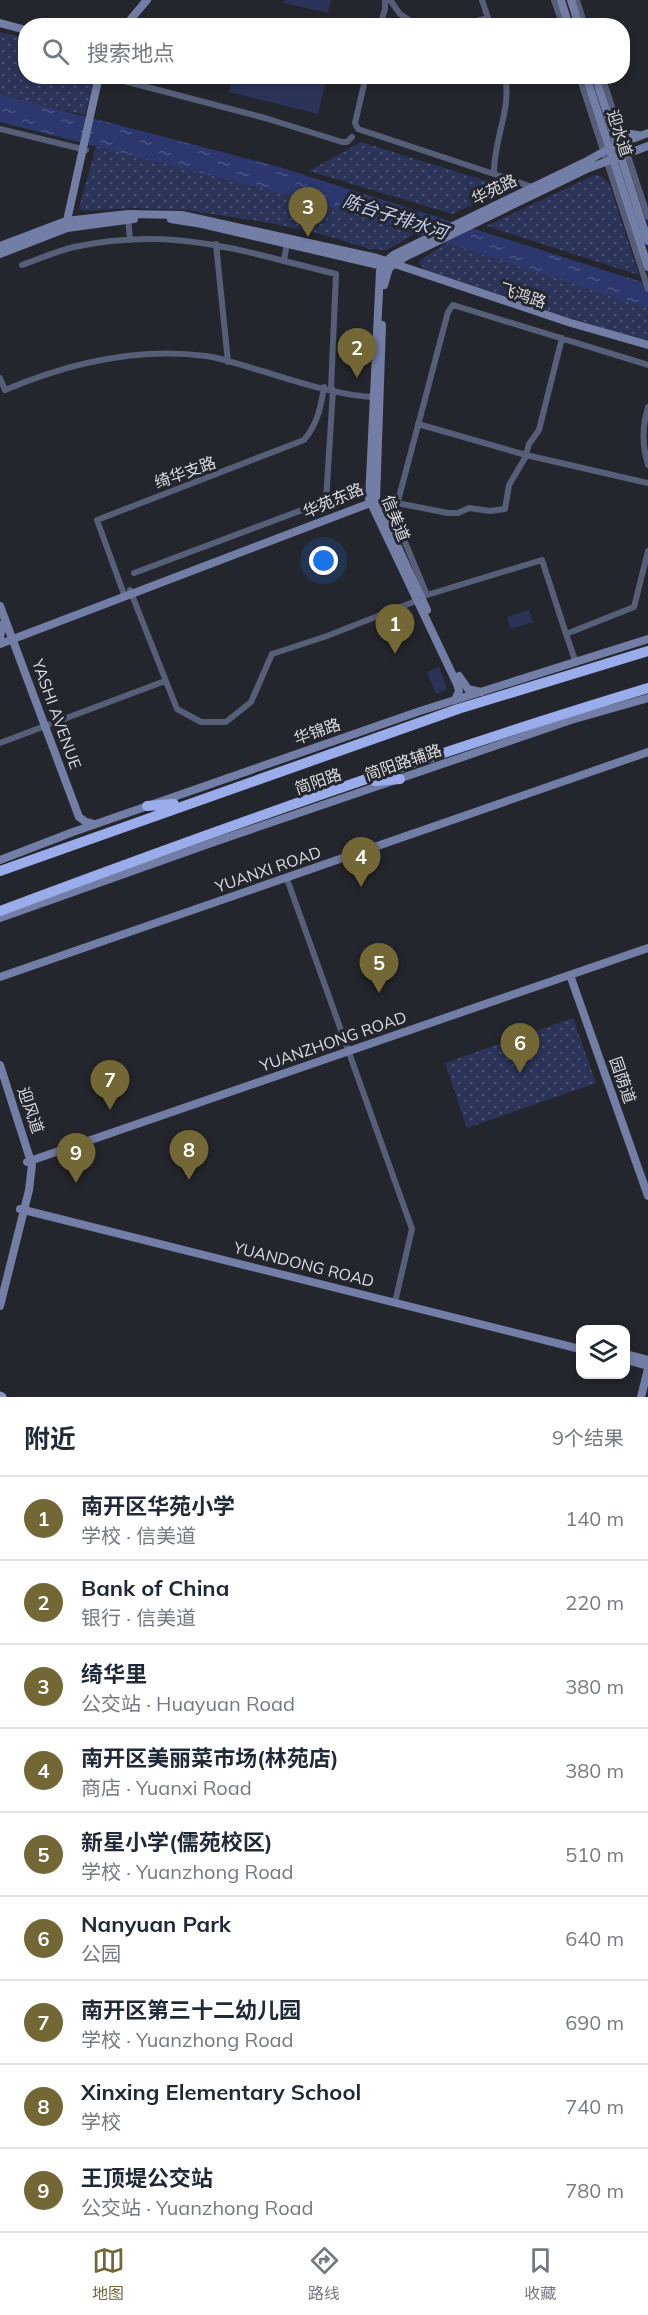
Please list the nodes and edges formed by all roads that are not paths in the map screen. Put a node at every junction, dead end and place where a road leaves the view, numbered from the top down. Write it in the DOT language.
graph roads {
  1 [pos="149,0"];
  2 [pos="385,0"];
  3 [pos="390,0"];
  4 [pos="482,0"];
  5 [pos="554,0"];
  6 [pos="561,0"];
  7 [pos="571,0"];
  8 [pos="577,0"];
  9 [pos="396,10"];
  10 [pos="384,13"];
  11 [pos="134,18"];
  12 [pos="382,18"];
  13 [pos="407,18"];
  14 [pos="488,18"];
  15 [pos="560,18"];
  16 [pos="567,18"];
  17 [pos="577,18"];
  18 [pos="583,18"];
  19 [pos="0,23"];
  20 [pos="18,28"];
  21 [pos="101,84"];
  22 [pos="134,84"];
  23 [pos="364,84"];
  24 [pos="507,84"];
  25 [pos="583,84"];
  26 [pos="589,84"];
  27 [pos="597,84"];
  28 [pos="605,84"];
  29 [pos="606,124"];
  30 [pos="0,129"];
  31 [pos="619,130"];
  32 [pos="645,134"];
  33 [pos="352,136"];
  34 [pos="646,146"];
  35 [pos="84,148"];
  36 [pos="619,151"];
  37 [pos="494,174"];
  38 [pos="624,179"];
  39 [pos="536,189"];
  40 [pos="128,217"];
  41 [pos="648,217"];
  42 [pos="67,220"];
  43 [pos="54,229"];
  44 [pos="130,240"];
  45 [pos="287,241"];
  46 [pos="648,241"];
  47 [pos="216,244"];
  48 [pos="0,246"];
  49 [pos="0,254"];
  50 [pos="284,261"];
  51 [pos="372,263"];
  52 [pos="22,265"];
  53 [pos="388,265"];
  54 [pos="648,267"];
  55 [pos="379,277"];
  56 [pos="648,289"];
  57 [pos="562,338"];
  58 [pos="648,347"];
  59 [pos="228,362"];
  60 [pos="648,365"];
  61 [pos="0,378"];
  62 [pos="324,387"];
  63 [pos="332,390"];
  64 [pos="376,397"];
  65 [pos="648,407"];
  66 [pos="418,424"];
  67 [pos="526,455"];
  68 [pos="648,465"];
  69 [pos="648,483"];
  70 [pos="369,501"];
  71 [pos="397,502"];
  72 [pos="648,551"];
  73 [pos="134,573"];
  74 [pos="127,593"];
  75 [pos="416,601"];
  76 [pos="0,606"];
  77 [pos="3,621"];
  78 [pos="26,629"];
  79 [pos="566,634"];
  80 [pos="5,638"];
  81 [pos="648,639"];
  82 [pos="648,651"];
  83 [pos="576,663"];
  84 [pos="165,681"];
  85 [pos="648,688"];
  86 [pos="481,692"];
  87 [pos="648,698"];
  88 [pos="455,700"];
  89 [pos="420,711"];
  90 [pos="44,727"];
  91 [pos="374,738"];
  92 [pos="0,743"];
  93 [pos="648,752"];
  94 [pos="400,779"];
  95 [pos="359,782"];
  96 [pos="190,803"];
  97 [pos="147,806"];
  98 [pos="95,824"];
  99 [pos="73,832"];
  100 [pos="0,860"];
  101 [pos="112,869"];
  102 [pos="0,871"];
  103 [pos="287,879"];
  104 [pos="54,898"];
  105 [pos="0,911"];
  106 [pos="0,918"];
  107 [pos="648,950"];
  108 [pos="570,976"];
  109 [pos="0,977"];
  110 [pos="349,1054"];
  111 [pos="0,1065"];
  112 [pos="0,1076"];
  113 [pos="45,1160"];
  114 [pos="30,1164"];
  115 [pos="31,1180"];
  116 [pos="648,1196"];
  117 [pos="23,1208"];
  118 [pos="0,1288"];
  119 [pos="396,1300"];
  120 [pos="0,1306"];
  121 [pos="576,1342"];
  122 [pos="576,1348"];
  123 [pos="630,1355"];
  124 [pos="648,1360"];
  125 [pos="630,1361"];
  126 [pos="648,1368"];
  127 [pos="641,1397"];
  1 -- 11 [label="street"];
  2 -- 10 [label="street"];
  3 -- 9 [label="street"];
  4 -- 14 [label="street"];
  5 -- 15 [label="street"];
  6 -- 16 [label="street"];
  7 -- 17 [label="street"];
  8 -- 18 [label="street"];
  9 -- 10 [label="street"];
  9 -- 13 [label="street"];
  10 -- 12 [label="street"];
  19 -- 20 [label="street"];
  21 -- 35 [label="street"];
  22 -- 33 [label="street"];
  23 -- 37 [label="street"];
  24 -- 37 [label="street"];
  25 -- 36 [label="street"];
  26 -- 29 [label="street, 迎水道"];
  27 -- 29 [label="street, 迎水道"];
  28 -- 31 [label="street"];
  29 -- 31 [label="street"];
  29 -- 36 [label="street, 迎水道"];
  30 -- 35 [label="street"];
  31 -- 32 [label="street"];
  31 -- 36 [label="street"];
  32 -- 36 [label="street"];
  34 -- 36 [label="street"];
  34 -- 36 [label="street"];
  35 -- 42 [label="street"];
  36 -- 38 [label="street, 迎水道"];
  36 -- 39 [label="street, 华苑路"];
  36 -- 41 [label="street"];
  36 -- 56 [label="street"];
  37 -- 39 [label="street"];
  38 -- 46 [label="street, 迎水道"];
  38 -- 54 [label="street, 迎水道"];
  39 -- 53 [label="street, 华苑路"];
  40 -- 42 [label="street"];
  40 -- 42 [label="street"];
  40 -- 44 [label="street"];
  40 -- 45 [label="street"];
  42 -- 43 [label="street"];
  43 -- 48 [label="street"];
  43 -- 49 [label="street"];
  44 -- 47 [label="street"];
  44 -- 52 [label="street"];
  45 -- 50 [label="street"];
  45 -- 51 [label="street"];
  45 -- 53 [label="street"];
  47 -- 50 [label="street"];
  47 -- 59 [label="street"];
  50 -- 63 [label="street"];
  51 -- 53 [label="street"];
  51 -- 55 [label="street"];
  53 -- 55 [label="street, 信美道"];
  53 -- 58 [label="street, 飞鸿路"];
  53 -- 64 [label="street, 信美道"];
  55 -- 64 [label="street, 信美道"];
  57 -- 60 [label="street"];
  57 -- 66 [label="street"];
  57 -- 67 [label="street"];
  59 -- 61 [label="street"];
  59 -- 62 [label="street"];
  62 -- 63 [label="street"];
  62 -- 74 [label="street, 绮华支路"];
  63 -- 64 [label="street"];
  63 -- 73 [label="street"];
  64 -- 70 [label="street, 信美道"];
  64 -- 70 [label="street, 信美道"];
  65 -- 68 [label="street"];
  66 -- 67 [label="street"];
  66 -- 71 [label="street"];
  67 -- 69 [label="street"];
  67 -- 71 [label="street"];
  70 -- 74 [label="street, 华苑东路"];
  70 -- 75 [label="street, 信美道"];
  70 -- 86 [label="street, 信美道"];
  71 -- 79 [label="street"];
  72 -- 79 [label="street"];
  74 -- 78 [label="street, 华苑东路"];
  74 -- 80 [label="street, 华苑东路"];
  74 -- 84 [label="street"];
  75 -- 84 [label="street"];
  75 -- 88 [label="street, 信美道"];
  76 -- 77 [label="street"];
  77 -- 78 [label="street"];
  77 -- 80 [label="street"];
  78 -- 80 [label="street, 华苑东路"];
  79 -- 83 [label="street"];
  80 -- 90 [label="street, YASHI AVENUE"];
  81 -- 83 [label="street, 华锦路"];
  82 -- 91 [label="highway, 简阳路"];
  83 -- 86 [label="street, 华锦路"];
  84 -- 90 [label="street"];
  85 -- 95 [label="highway, 简阳路"];
  86 -- 88 [label="street, 华锦路"];
  87 -- 94 [label="street, 简阳路辅路"];
  88 -- 89 [label="street, 华锦路"];
  89 -- 91 [label="street"];
  89 -- 97 [label="street, 华锦路"];
  90 -- 92 [label="street"];
  90 -- 98 [label="street, YASHI AVENUE"];
  90 -- 99 [label="street, YASHI AVENUE"];
  91 -- 96 [label="highway, 简阳路"];
  93 -- 103 [label="street, YUANXI ROAD"];
  94 -- 95 [label="highway"];
  94 -- 104 [label="street, 简阳路辅路"];
  95 -- 101 [label="highway, 简阳路"];
  96 -- 97 [label="highway"];
  96 -- 102 [label="highway, 简阳路"];
  97 -- 98 [label="street, 华锦路"];
  98 -- 99 [label="street, 华锦路"];
  99 -- 100 [label="street, 华锦路"];
  101 -- 104 [label="street"];
  101 -- 105 [label="highway, 简阳路"];
  103 -- 109 [label="street, YUANXI ROAD"];
  103 -- 110 [label="street"];
  104 -- 106 [label="street, 简阳路辅路"];
  107 -- 108 [label="street, YUANZHONG ROAD"];
  108 -- 110 [label="street, YUANZHONG ROAD"];
  108 -- 116 [label="street, 园荫道"];
  110 -- 113 [label="street, YUANZHONG ROAD"];
  110 -- 114 [label="street, YUANZHONG ROAD"];
  110 -- 119 [label="street"];
  111 -- 114 [label="street, 迎风道"];
  112 -- 114 [label="street, 迎风道"];
  113 -- 114 [label="street, YUANZHONG ROAD"];
  113 -- 115 [label="street"];
  114 -- 115 [label="street, 迎风道"];
  114 -- 117 [label="street, 迎风道"];
  115 -- 117 [label="street, 迎风道"];
  117 -- 118 [label="street, 迎风道"];
  117 -- 119 [label="street, YUANDONG ROAD"];
  117 -- 119 [label="street, YUANDONG ROAD"];
  117 -- 120 [label="street, 迎风道"];
  119 -- 121 [label="street, YUANDONG ROAD"];
  119 -- 122 [label="street, YUANDONG ROAD"];
  123 -- 124 [label="street"];
  125 -- 126 [label="street"];
  126 -- 127 [label="street"];
}
